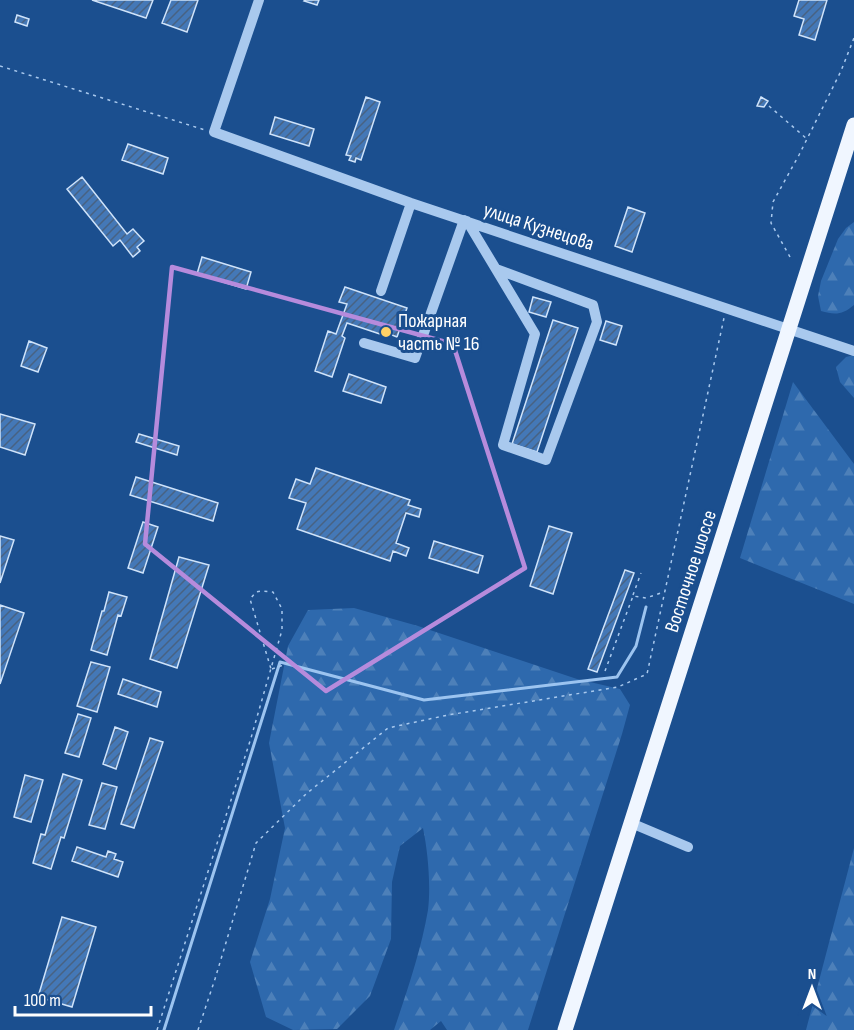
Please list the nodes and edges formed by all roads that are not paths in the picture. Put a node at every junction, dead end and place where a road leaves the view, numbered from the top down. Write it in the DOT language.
graph roads {
  1 [pos="259,0"];
  2 [pos="854,125"];
  3 [pos="411,203"];
  4 [pos="466,221"];
  5 [pos="496,269"];
  6 [pos="381,291"];
  7 [pos="790,329"];
  8 [pos="364,344"];
  9 [pos="854,351"];
  10 [pos="631,823"];
  11 [pos="688,847"];
  12 [pos="565,1030"];
  1 -- 3 [label="street, улица Кузнецова"];
  2 -- 7 [label="main road, Восточное шоссе"];
  3 -- 4 [label="street, улица Кузнецова"];
  3 -- 6 [label="street"];
  4 -- 5 [label="street"];
  4 -- 7 [label="street, улица Кузнецова"];
  4 -- 8 [label="street"];
  5 -- 5 [label="street"];
  7 -- 9 [label="street, улица Кузнецова"];
  7 -- 10 [label="main road, Восточное шоссе"];
  10 -- 11 [label="street"];
  10 -- 12 [label="main road, Восточное шоссе"];
}
